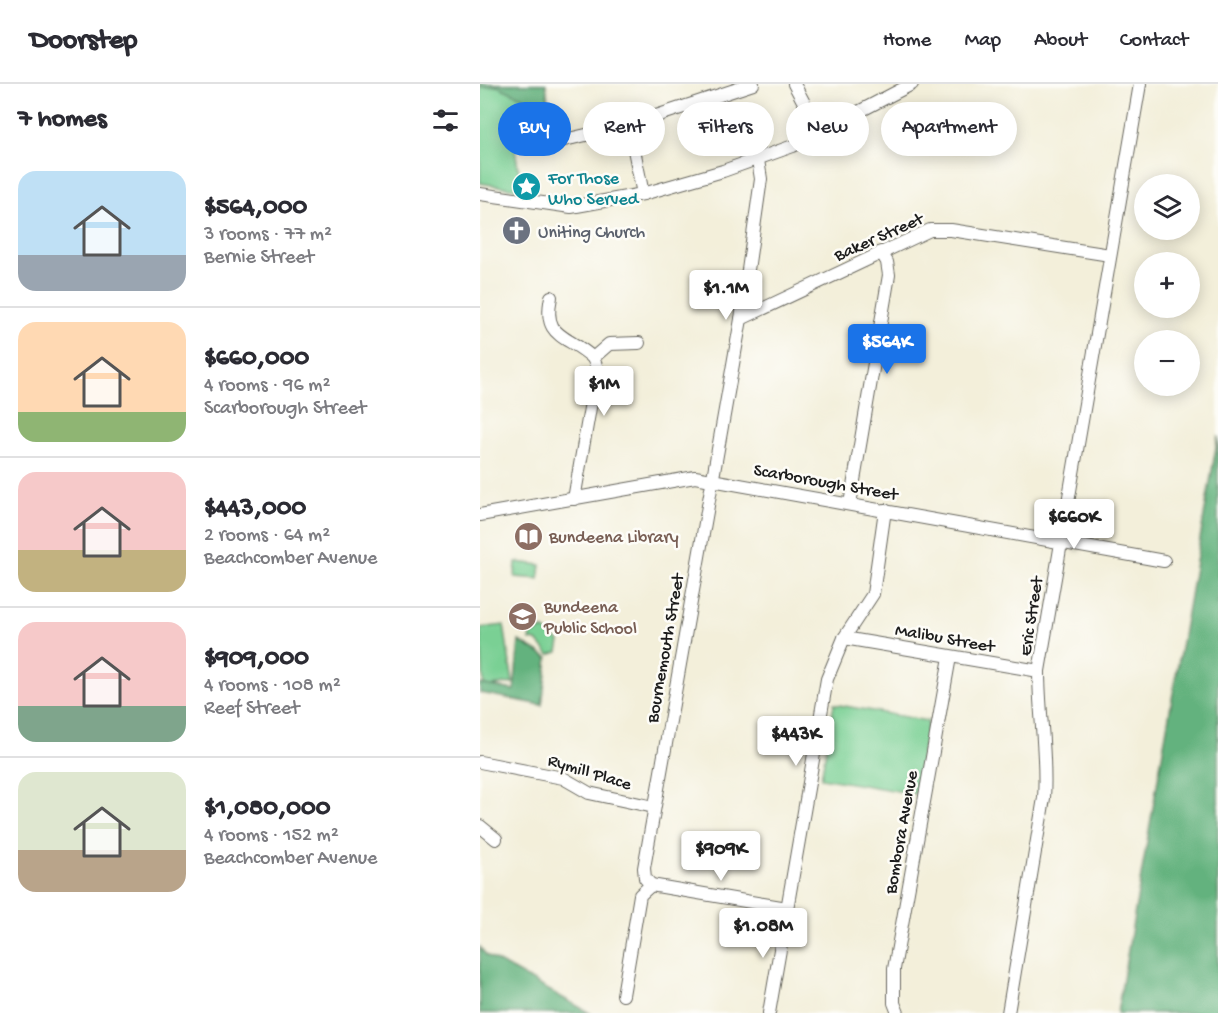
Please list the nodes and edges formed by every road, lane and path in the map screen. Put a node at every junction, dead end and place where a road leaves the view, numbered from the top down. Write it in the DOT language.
graph roads {
  1 [pos="753,84"];
  2 [pos="794,84"];
  3 [pos="912,84"];
  4 [pos="1140,84"];
  5 [pos="804,102"];
  6 [pos="869,107"];
  7 [pos="665,113"];
  8 [pos="786,148"];
  9 [pos="635,156"];
  10 [pos="758,160"];
  11 [pos="480,194"];
  12 [pos="643,194"];
  13 [pos="881,252"];
  14 [pos="1110,255"];
  15 [pos="551,297"];
  16 [pos="741,319"];
  17 [pos="639,343"];
  18 [pos="593,358"];
  19 [pos="712,479"];
  20 [pos="574,499"];
  21 [pos="850,504"];
  22 [pos="885,510"];
  23 [pos="480,515"];
  24 [pos="1060,543"];
  25 [pos="1164,561"];
  26 [pos="844,638"];
  27 [pos="950,657"];
  28 [pos="1039,671"];
  29 [pos="480,762"];
  30 [pos="654,807"];
  31 [pos="480,825"];
  32 [pos="496,839"];
  33 [pos="651,885"];
  34 [pos="787,908"];
  35 [pos="623,995"];
  36 [pos="769,1013"];
  37 [pos="898,1013"];
  38 [pos="1008,1013"];
  1 -- 7 [label="street"];
  2 -- 5 [label="street"];
  3 -- 6 [label="street"];
  4 -- 14 [label="street, Eric Street"];
  8 -- 10 [label="street"];
  9 -- 12 [label="street"];
  10 -- 12 [label="street"];
  10 -- 16 [label="street, Bournemouth Street"];
  11 -- 12 [label="street"];
  13 -- 14 [label="street, Baker Street"];
  13 -- 16 [label="street, Baker Street"];
  13 -- 21 [label="street"];
  14 -- 24 [label="street, Eric Street"];
  15 -- 18 [label="street"];
  16 -- 19 [label="street, Bournemouth Street"];
  17 -- 18 [label="street"];
  18 -- 20 [label="street"];
  19 -- 20 [label="street, Scarborough Street"];
  19 -- 21 [label="street, Scarborough Street"];
  19 -- 30 [label="street, Bournemouth Street"];
  20 -- 23 [label="street, Scarborough Street"];
  21 -- 22 [label="street, Scarborough Street"];
  22 -- 24 [label="street, Scarborough Street"];
  22 -- 26 [label="street"];
  24 -- 25 [label="street, Scarborough Street"];
  24 -- 28 [label="street, Eric Street"];
  26 -- 27 [label="street, Malibu Street"];
  26 -- 34 [label="street"];
  27 -- 28 [label="street, Malibu Street"];
  27 -- 37 [label="street, Bombora Avenue"];
  28 -- 38 [label="street, Eric Street"];
  29 -- 30 [label="street, Rymill Place"];
  30 -- 33 [label="street, Bournemouth Street"];
  31 -- 32 [label="street"];
  33 -- 34 [label="street"];
  33 -- 35 [label="street"];
  34 -- 36 [label="street"];
}
